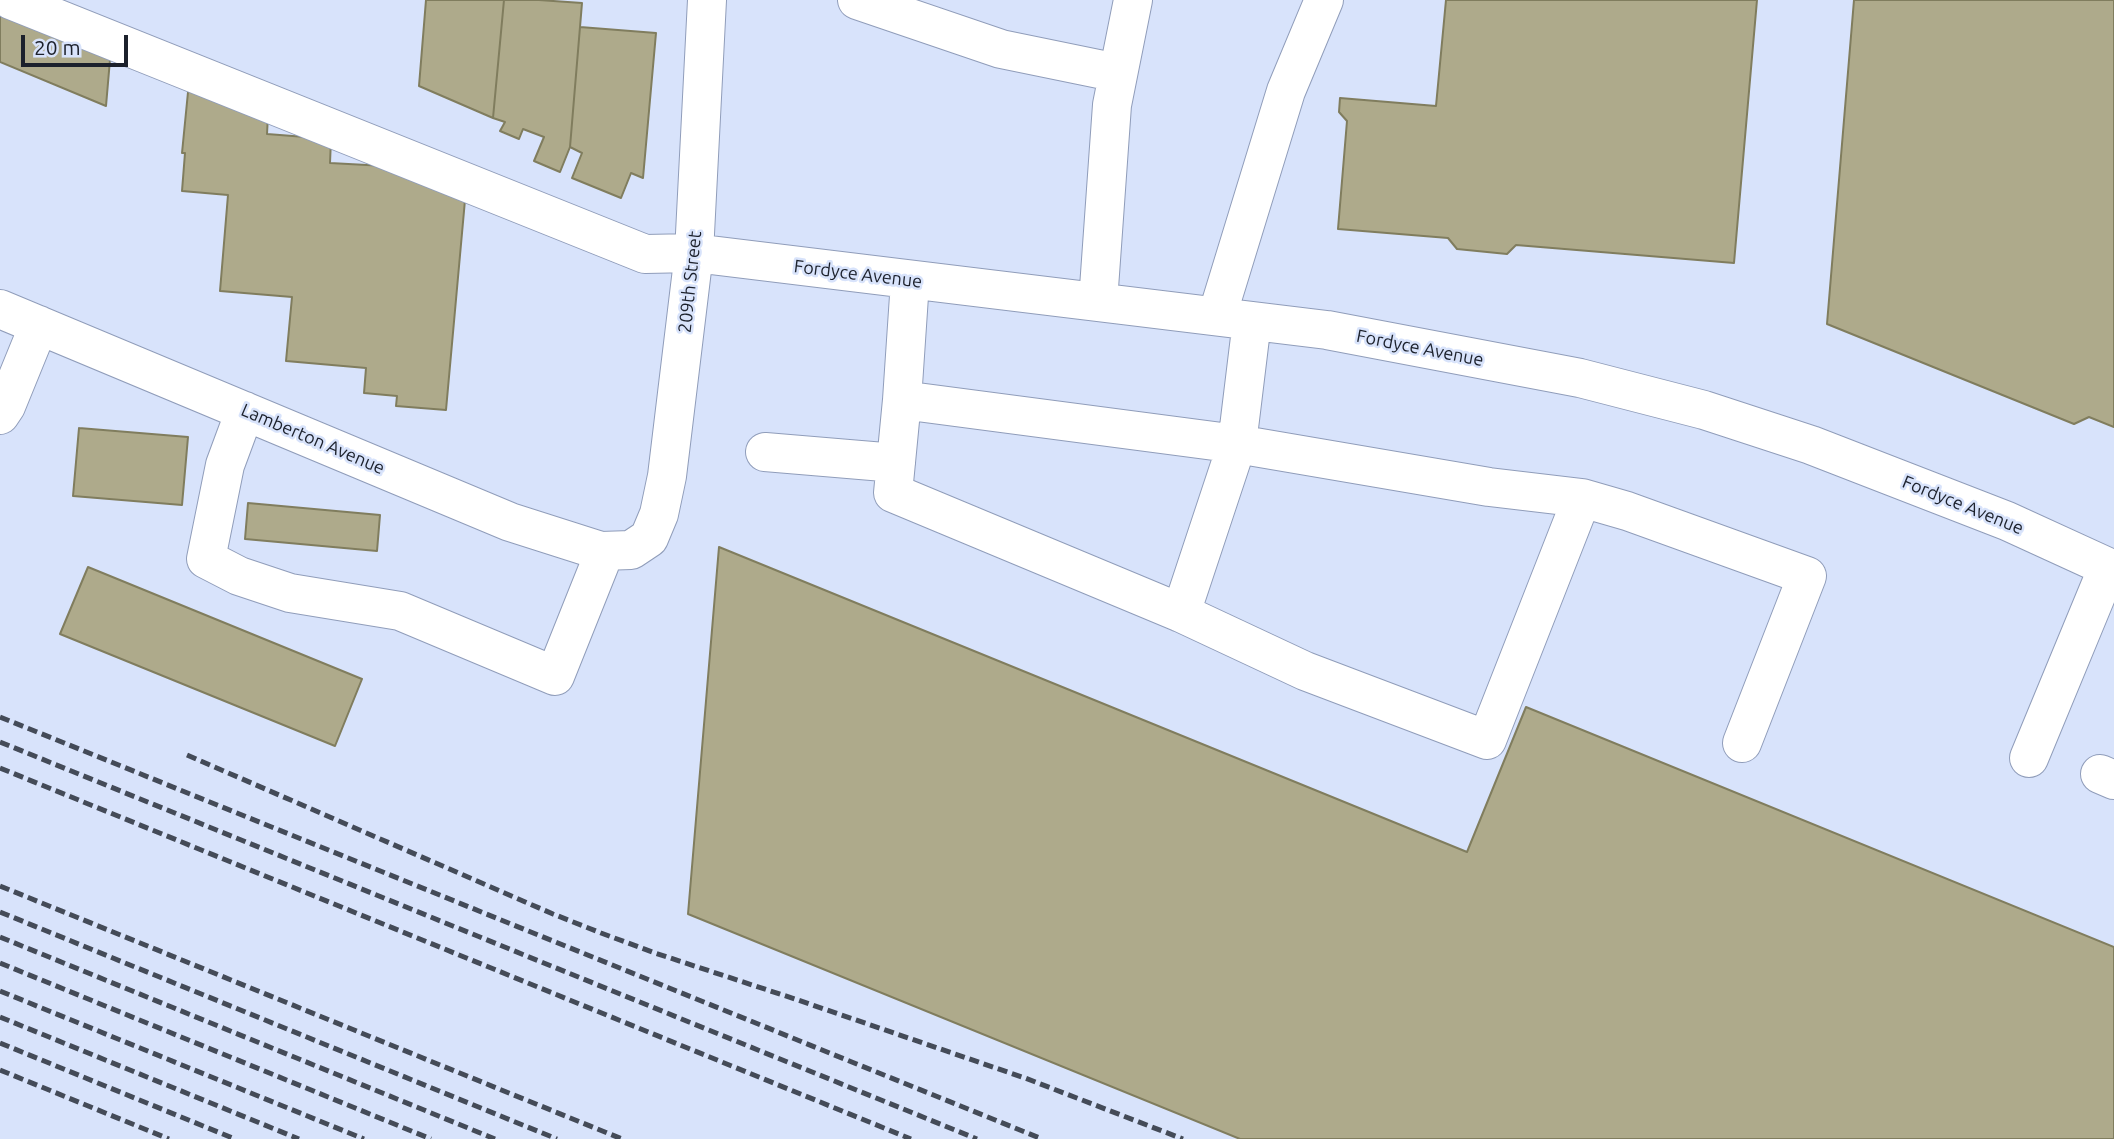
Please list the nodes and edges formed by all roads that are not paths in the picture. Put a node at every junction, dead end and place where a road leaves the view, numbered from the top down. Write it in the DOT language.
graph roads {
  1 [pos="11,0"];
  2 [pos="707,0"];
  3 [pos="857,0"];
  4 [pos="1133,0"];
  5 [pos="1324,0"];
  6 [pos="1118,73"];
  7 [pos="694,253"];
  8 [pos="910,281"];
  9 [pos="1098,302"];
  10 [pos="0,309"];
  11 [pos="1235,318"];
  12 [pos="39,325"];
  13 [pos="902,400"];
  14 [pos="245,411"];
  15 [pos="0,415"];
  16 [pos="1237,444"];
  17 [pos="765,452"];
  18 [pos="896,463"];
  19 [pos="1582,498"];
  20 [pos="618,551"];
  21 [pos="2111,568"];
  22 [pos="1181,613"];
  23 [pos="1742,743"];
  24 [pos="2029,758"];
  1 -- 7 [label="street, Fordyce Avenue"];
  2 -- 7 [label="street, 209th Street"];
  3 -- 6 [label="street"];
  4 -- 6 [label="street"];
  5 -- 11 [label="street"];
  6 -- 9 [label="street"];
  7 -- 8 [label="street, Fordyce Avenue"];
  7 -- 20 [label="street, 209th Street"];
  8 -- 9 [label="street, Fordyce Avenue"];
  8 -- 13 [label="street"];
  9 -- 11 [label="street, Fordyce Avenue"];
  10 -- 12 [label="street, Lamberton Avenue"];
  11 -- 16 [label="street"];
  11 -- 21 [label="street, Fordyce Avenue"];
  12 -- 14 [label="street, Lamberton Avenue"];
  12 -- 15 [label="street"];
  13 -- 16 [label="street"];
  13 -- 18 [label="street"];
  14 -- 20 [label="street, Lamberton Avenue"];
  14 -- 20 [label="street"];
  16 -- 19 [label="street"];
  16 -- 22 [label="street"];
  17 -- 18 [label="street"];
  18 -- 22 [label="street"];
  19 -- 22 [label="street"];
  19 -- 23 [label="street"];
  21 -- 24 [label="street"];
}
